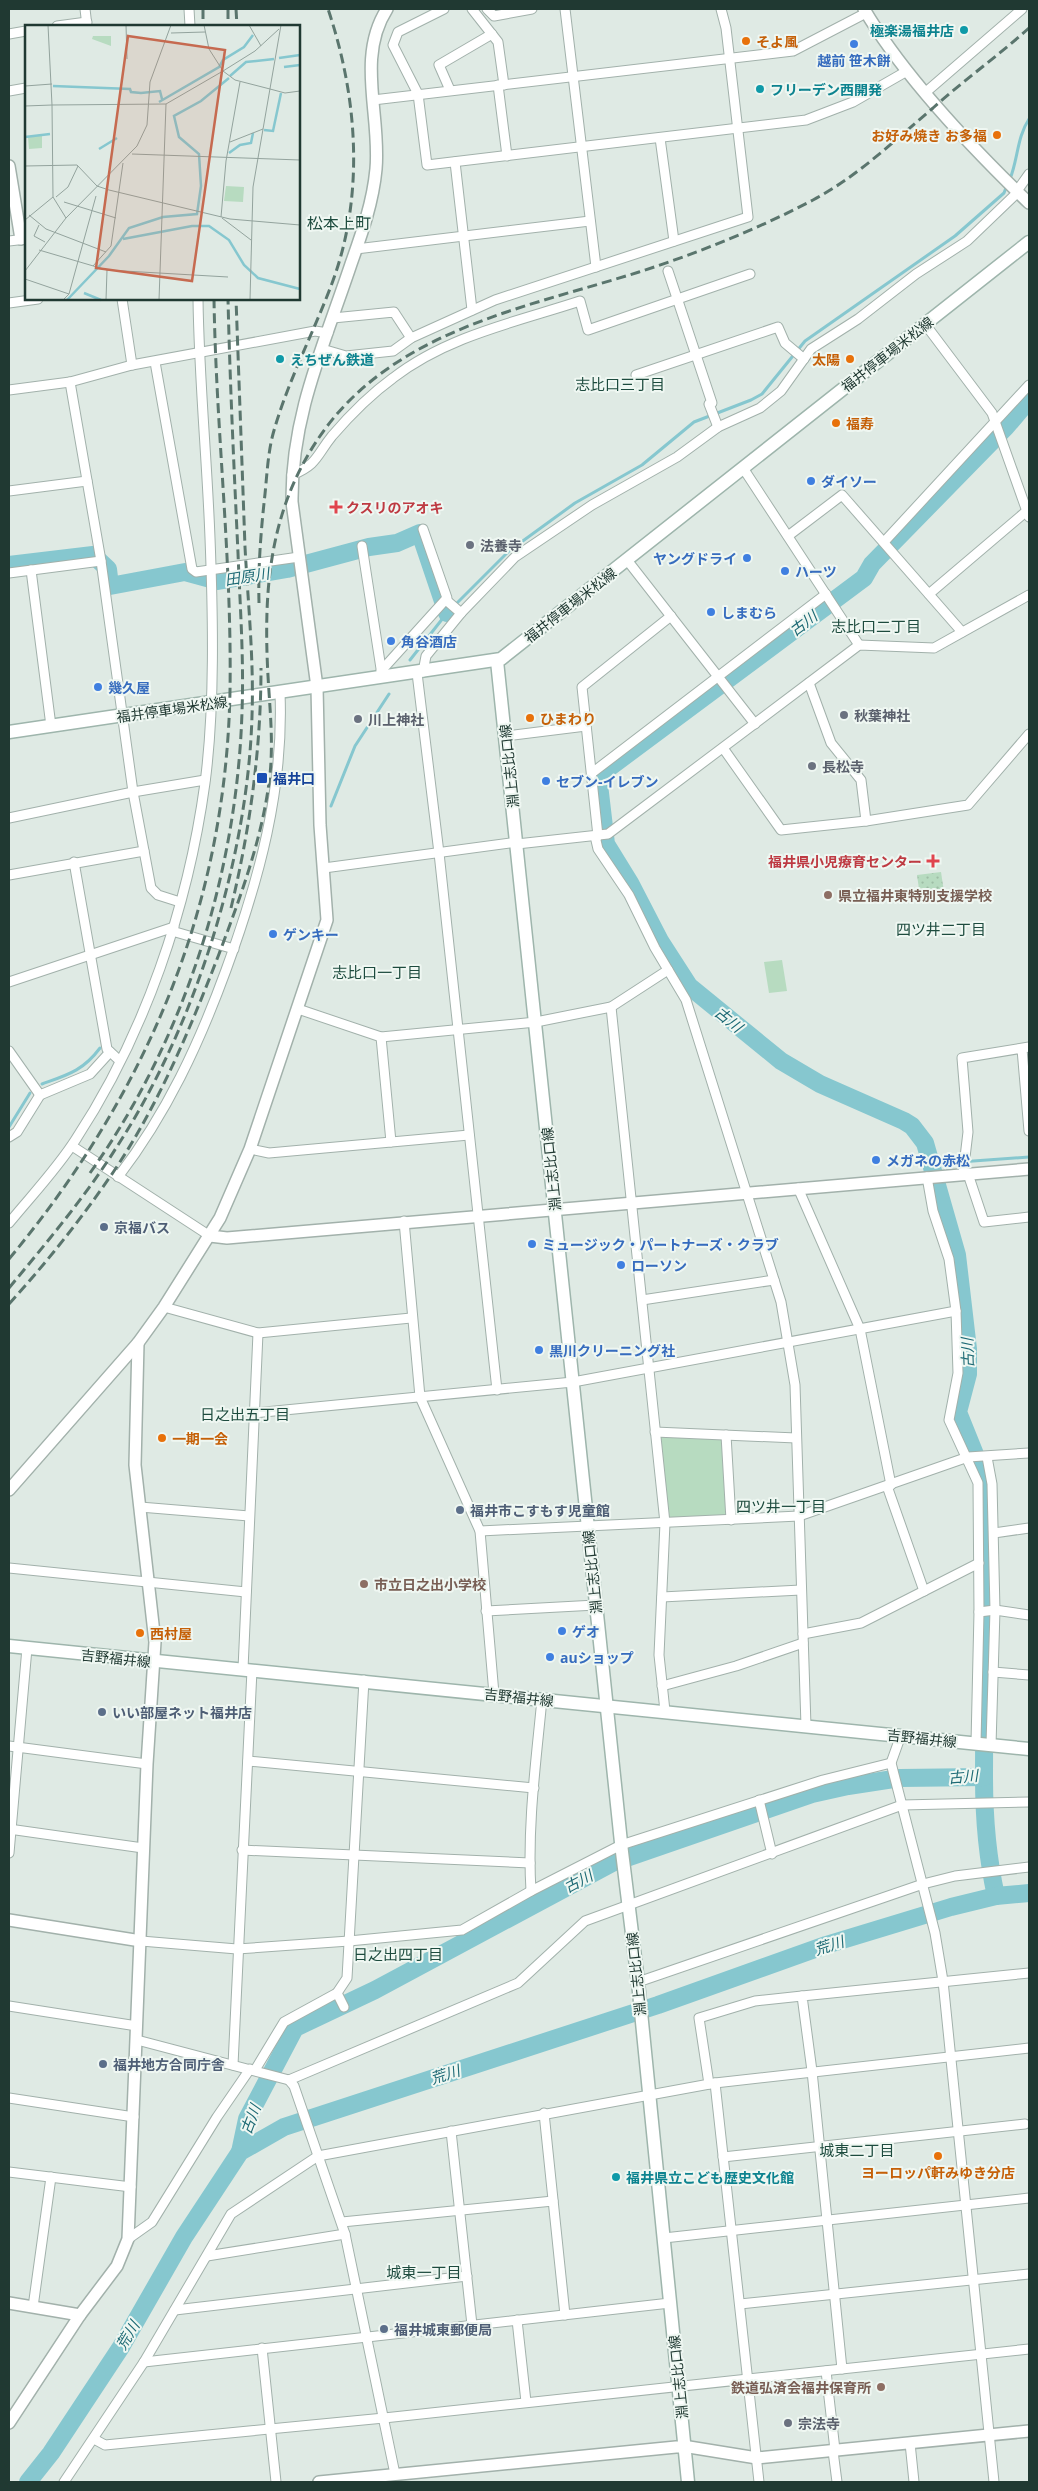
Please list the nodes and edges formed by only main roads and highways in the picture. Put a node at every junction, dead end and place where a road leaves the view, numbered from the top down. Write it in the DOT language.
graph roads {
  1 [pos="1029,242"];
  2 [pos="497,661"];
  3 [pos="9,732"];
  4 [pos="9,1646"];
  5 [pos="608,1706"];
  6 [pos="1029,1749"];
  7 [pos="688,2482"];
  1 -- 2 [label="main road, 福井停車場米松線"];
  2 -- 3 [label="main road, 福井停車場米松線"];
  2 -- 5 [label="main road, 淵上志比口線"];
  4 -- 5 [label="main road, 吉野福井線"];
  5 -- 6 [label="main road, 吉野福井線"];
  5 -- 7 [label="main road, 淵上志比口線"];
}
